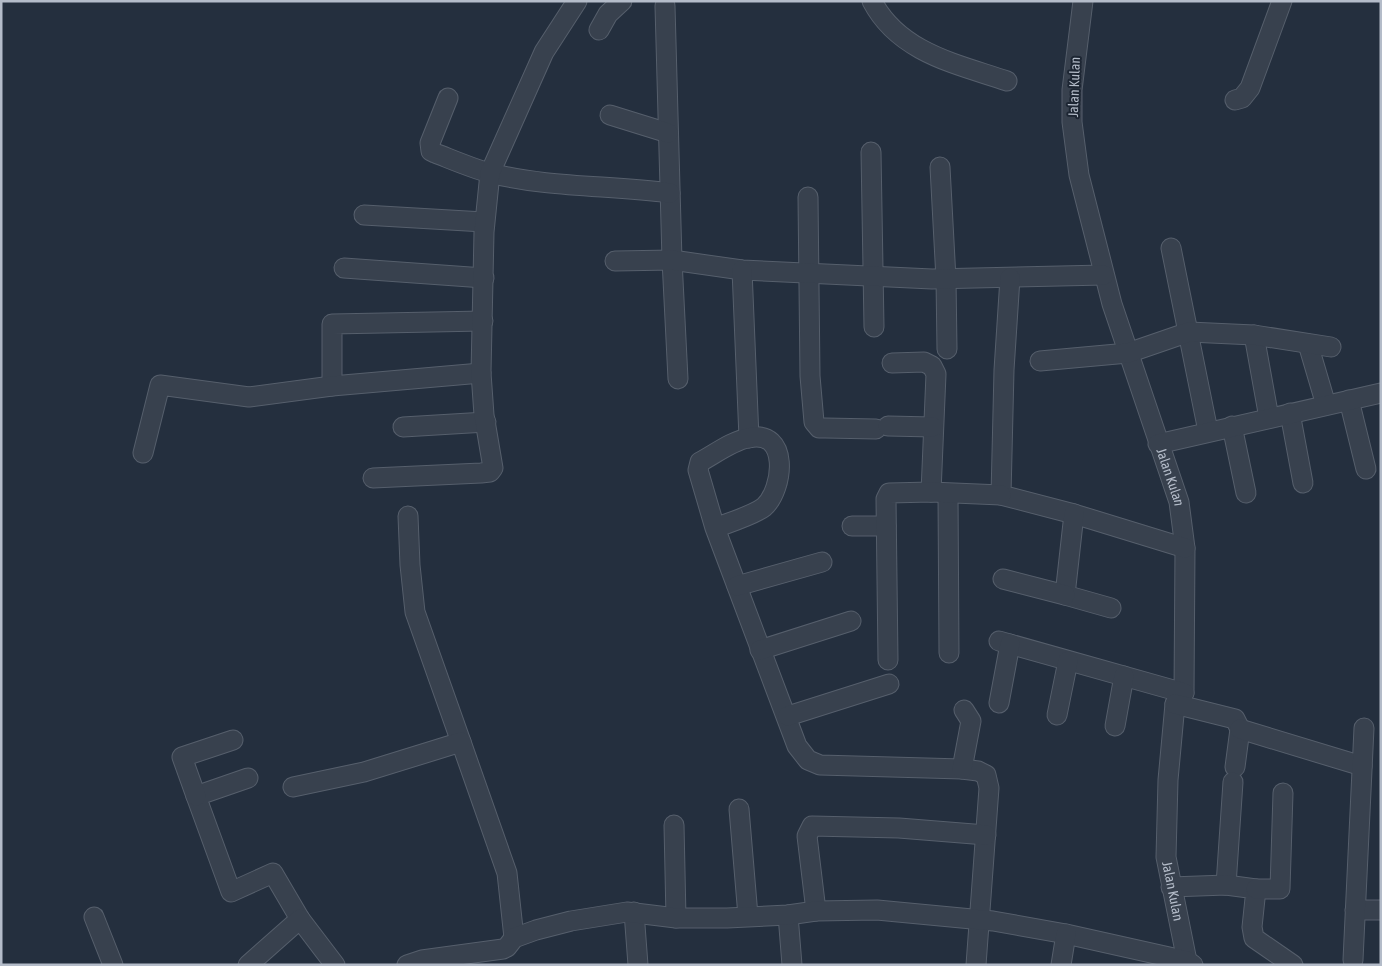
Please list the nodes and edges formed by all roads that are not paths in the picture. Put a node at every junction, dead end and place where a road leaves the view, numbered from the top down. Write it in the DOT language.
graph roads {
  1 [pos="577,1"];
  2 [pos="622,1"];
  3 [pos="872,1"];
  4 [pos="1083,1"];
  5 [pos="1282,1"];
  6 [pos="664,6"];
  7 [pos="599,30"];
  8 [pos="1007,81"];
  9 [pos="448,98"];
  10 [pos="1234,100"];
  11 [pos="610,114"];
  12 [pos="668,133"];
  13 [pos="871,152"];
  14 [pos="940,167"];
  15 [pos="490,173"];
  16 [pos="670,193"];
  17 [pos="808,197"];
  18 [pos="364,215"];
  19 [pos="484,222"];
  20 [pos="1172,248"];
  21 [pos="615,260"];
  22 [pos="672,260"];
  23 [pos="344,268"];
  24 [pos="742,270"];
  25 [pos="808,274"];
  26 [pos="874,275"];
  27 [pos="1104,275"];
  28 [pos="484,278"];
  29 [pos="1010,278"];
  30 [pos="946,279"];
  31 [pos="483,321"];
  32 [pos="874,327"];
  33 [pos="1189,332"];
  34 [pos="1254,335"];
  35 [pos="1308,344"];
  36 [pos="1331,347"];
  37 [pos="947,349"];
  38 [pos="1128,353"];
  39 [pos="1040,360"];
  40 [pos="892,363"];
  41 [pos="482,373"];
  42 [pos="678,379"];
  43 [pos="332,386"];
  44 [pos="1381,393"];
  45 [pos="1349,400"];
  46 [pos="1326,405"];
  47 [pos="1290,413"];
  48 [pos="1269,418"];
  49 [pos="486,422"];
  50 [pos="1232,426"];
  51 [pos="403,427"];
  52 [pos="933,427"];
  53 [pos="1208,431"];
  54 [pos="748,438"];
  55 [pos="1158,444"];
  56 [pos="142,453"];
  57 [pos="1366,469"];
  58 [pos="373,478"];
  59 [pos="1303,483"];
  60 [pos="940,493"];
  61 [pos="1246,493"];
  62 [pos="1001,495"];
  63 [pos="1074,514"];
  64 [pos="408,516"];
  65 [pos="852,526"];
  66 [pos="886,526"];
  67 [pos="715,528"];
  68 [pos="1186,548"];
  69 [pos="822,562"];
  70 [pos="1003,579"];
  71 [pos="736,586"];
  72 [pos="1065,595"];
  73 [pos="1112,608"];
  74 [pos="851,621"];
  75 [pos="760,650"];
  76 [pos="949,653"];
  77 [pos="888,660"];
  78 [pos="1068,661"];
  79 [pos="1124,676"];
  80 [pos="889,684"];
  81 [pos="1180,699"];
  82 [pos="999,703"];
  83 [pos="964,710"];
  84 [pos="1057,715"];
  85 [pos="788,716"];
  86 [pos="1115,726"];
  87 [pos="1364,728"];
  88 [pos="1240,729"];
  89 [pos="233,740"];
  90 [pos="461,742"];
  91 [pos="1362,766"];
  92 [pos="962,769"];
  93 [pos="248,778"];
  94 [pos="293,787"];
  95 [pos="1284,794"];
  96 [pos="196,796"];
  97 [pos="739,809"];
  98 [pos="674,825"];
  99 [pos="986,835"];
  100 [pos="1226,885"];
  101 [pos="1171,886"];
  102 [pos="1256,889"];
  103 [pos="1355,910"];
  104 [pos="1381,910"];
  105 [pos="816,911"];
  106 [pos="634,912"];
  107 [pos="788,915"];
  108 [pos="748,916"];
  109 [pos="94,917"];
  110 [pos="676,918"];
  111 [pos="978,919"];
  112 [pos="296,923"];
  113 [pos="1066,934"];
  114 [pos="514,938"];
  115 [pos="1353,960"];
  116 [pos="1165,961"];
  117 [pos="1190,963"];
  118 [pos="113,965"];
  119 [pos="248,965"];
  120 [pos="335,965"];
  121 [pos="407,965"];
  122 [pos="638,965"];
  123 [pos="792,965"];
  124 [pos="976,965"];
  125 [pos="1061,965"];
  126 [pos="1293,965"];
  1 -- 15 [label="street"];
  2 -- 7 [label="street"];
  3 -- 8 [label="street"];
  4 -- 27 [label="street, Jalan Kulan"];
  5 -- 10 [label="street"];
  6 -- 12 [label="street"];
  9 -- 15 [label="street"];
  11 -- 12 [label="street"];
  12 -- 16 [label="street"];
  13 -- 26 [label="street"];
  14 -- 30 [label="street"];
  15 -- 16 [label="street"];
  15 -- 19 [label="street"];
  16 -- 22 [label="street"];
  17 -- 25 [label="street"];
  18 -- 19 [label="street"];
  19 -- 28 [label="street"];
  20 -- 33 [label="street"];
  21 -- 22 [label="street"];
  22 -- 24 [label="street"];
  22 -- 42 [label="street"];
  23 -- 28 [label="street"];
  24 -- 25 [label="street"];
  24 -- 54 [label="street"];
  25 -- 26 [label="street"];
  25 -- 52 [label="street"];
  26 -- 30 [label="street"];
  26 -- 32 [label="street"];
  27 -- 29 [label="street"];
  27 -- 38 [label="street, Jalan Kulan"];
  28 -- 31 [label="street"];
  29 -- 30 [label="street"];
  29 -- 62 [label="street"];
  30 -- 37 [label="street"];
  31 -- 41 [label="street"];
  31 -- 43 [label="street"];
  33 -- 34 [label="street"];
  33 -- 38 [label="street"];
  33 -- 53 [label="street"];
  34 -- 35 [label="street"];
  34 -- 48 [label="street"];
  35 -- 36 [label="street"];
  35 -- 46 [label="street"];
  38 -- 39 [label="street"];
  38 -- 55 [label="street, Jalan Kulan"];
  40 -- 52 [label="street"];
  41 -- 43 [label="street"];
  41 -- 49 [label="street"];
  43 -- 56 [label="street"];
  44 -- 45 [label="street"];
  45 -- 46 [label="street"];
  45 -- 57 [label="street"];
  46 -- 47 [label="street"];
  47 -- 48 [label="street"];
  47 -- 59 [label="street"];
  48 -- 50 [label="street"];
  49 -- 51 [label="street"];
  49 -- 58 [label="street"];
  50 -- 53 [label="street"];
  50 -- 61 [label="street"];
  52 -- 60 [label="street"];
  53 -- 55 [label="street"];
  54 -- 67 [label="street"];
  54 -- 67 [label="street"];
  55 -- 68 [label="street, Jalan Kulan"];
  60 -- 62 [label="street"];
  60 -- 66 [label="street"];
  60 -- 76 [label="street"];
  62 -- 63 [label="street"];
  63 -- 68 [label="street"];
  63 -- 72 [label="street"];
  64 -- 90 [label="street"];
  65 -- 66 [label="street"];
  66 -- 77 [label="street"];
  67 -- 71 [label="street"];
  68 -- 81 [label="street, Jalan Kulan"];
  69 -- 71 [label="street"];
  70 -- 72 [label="street"];
  71 -- 75 [label="street"];
  72 -- 73 [label="street"];
  74 -- 75 [label="street"];
  75 -- 85 [label="street"];
  78 -- 79 [label="street"];
  78 -- 82 [label="street"];
  78 -- 84 [label="street"];
  79 -- 81 [label="street"];
  79 -- 86 [label="street"];
  80 -- 85 [label="street"];
  81 -- 88 [label="street"];
  81 -- 101 [label="street, Jalan Kulan"];
  83 -- 92 [label="street"];
  85 -- 92 [label="street"];
  87 -- 91 [label="street"];
  88 -- 91 [label="street"];
  88 -- 100 [label="street"];
  89 -- 96 [label="street"];
  90 -- 94 [label="street"];
  90 -- 114 [label="street"];
  91 -- 103 [label="street"];
  92 -- 99 [label="street"];
  93 -- 96 [label="street"];
  95 -- 102 [label="street"];
  96 -- 112 [label="street"];
  97 -- 108 [label="street"];
  98 -- 110 [label="street"];
  99 -- 105 [label="street"];
  99 -- 111 [label="street"];
  100 -- 101 [label="street"];
  100 -- 102 [label="street"];
  101 -- 117 [label="street, Jalan Kulan"];
  102 -- 126 [label="street"];
  103 -- 104 [label="street"];
  103 -- 115 [label="street"];
  105 -- 107 [label="street"];
  105 -- 111 [label="street"];
  106 -- 110 [label="street"];
  106 -- 114 [label="street"];
  106 -- 122 [label="street"];
  107 -- 108 [label="street"];
  107 -- 123 [label="street"];
  108 -- 110 [label="street"];
  109 -- 118 [label="street"];
  111 -- 113 [label="street"];
  111 -- 124 [label="street"];
  112 -- 119 [label="street"];
  112 -- 120 [label="street"];
  113 -- 116 [label="street"];
  113 -- 125 [label="street"];
  114 -- 121 [label="street"];
  116 -- 117 [label="street"];
}
